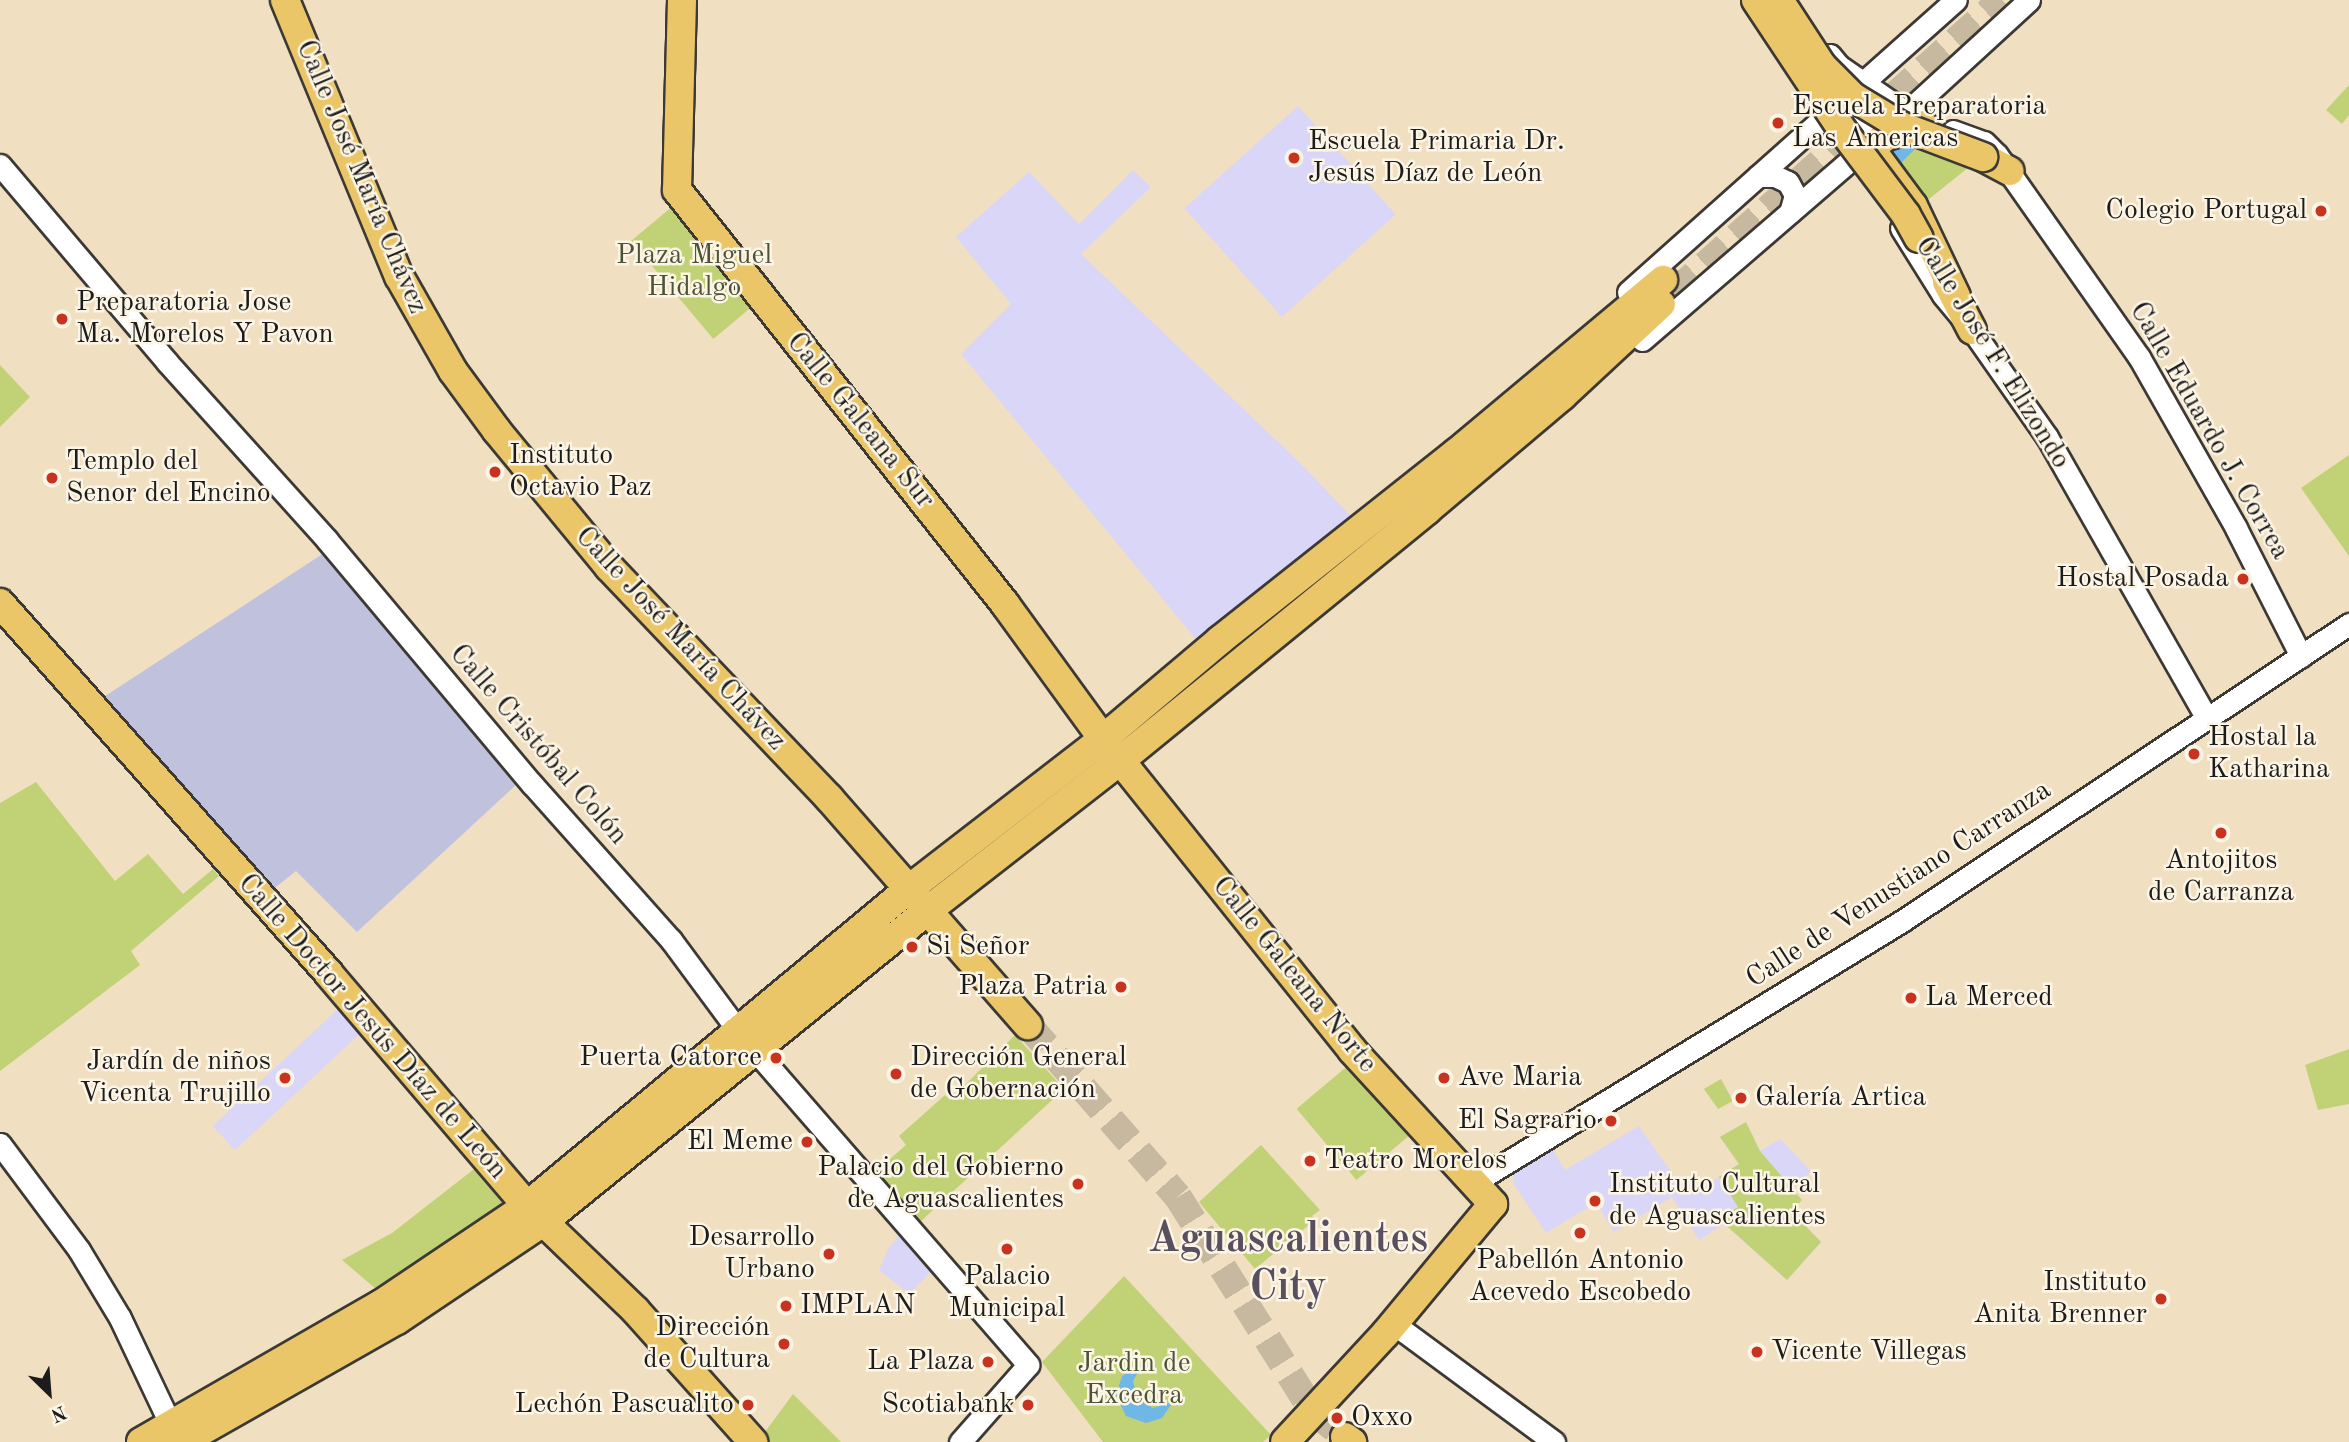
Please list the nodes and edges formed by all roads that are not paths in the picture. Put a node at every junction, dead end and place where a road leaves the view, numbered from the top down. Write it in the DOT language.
graph roads {
  1 [pos="285,0"];
  2 [pos="682,0"];
  3 [pos="1747,0"];
  4 [pos="1756,0"];
  5 [pos="1779,0"];
  6 [pos="1793,0"];
  7 [pos="1956,0"];
  8 [pos="2029,0"];
  9 [pos="1784,59"];
  10 [pos="1839,66"];
  11 [pos="1880,68"];
  12 [pos="1859,86"];
  13 [pos="1926,96"];
  14 [pos="1838,104"];
  15 [pos="1905,114"];
  16 [pos="1822,119"];
  17 [pos="1864,123"];
  18 [pos="1936,125"];
  19 [pos="1852,160"];
  20 [pos="0,165"];
  21 [pos="2009,171"];
  22 [pos="1758,176"];
  23 [pos="1790,212"];
  24 [pos="1669,286"];
  25 [pos="1956,296"];
  26 [pos="1972,330"];
  27 [pos="1581,364"];
  28 [pos="0,603"];
  29 [pos="2349,624"];
  30 [pos="2301,656"];
  31 [pos="2207,719"];
  32 [pos="1103,739"];
  33 [pos="1121,760"];
  34 [pos="909,889"];
  35 [pos="927,911"];
  36 [pos="1028,1025"];
  37 [pos="747,1041"];
  38 [pos="0,1144"];
  39 [pos="1474,1183"];
  40 [pos="535,1214"];
  41 [pos="1394,1324"];
  42 [pos="178,1437"];
  43 [pos="141,1442"];
  44 [pos="753,1442"];
  45 [pos="960,1442"];
  46 [pos="1285,1442"];
  47 [pos="1554,1442"];
  1 -- 34 [label="main road, Calle José María Chávez"];
  2 -- 32 [label="main road, Calle Galeana Sur"];
  3 -- 9 [label="street"];
  4 -- 25 [label="main road, Calle José F. Elizondo, bridge"];
  5 -- 21 [label="main road, bridge"];
  6 -- 10 [label="street, Calle Eduardo J. Correa"];
  7 -- 11 [label="street"];
  8 -- 13 [label="street"];
  9 -- 14 [label="street"];
  9 -- 16 [label="street"];
  10 -- 11 [label="street"];
  10 -- 12 [label="street, Calle Eduardo J. Correa"];
  11 -- 12 [label="street"];
  12 -- 14 [label="street"];
  12 -- 15 [label="street, Calle Eduardo J. Correa"];
  12 -- 17 [label="street"];
  13 -- 15 [label="street"];
  13 -- 18 [label="street"];
  14 -- 16 [label="street"];
  14 -- 17 [label="street"];
  15 -- 17 [label="street"];
  15 -- 18 [label="street, Calle Eduardo J. Correa"];
  15 -- 19 [label="street"];
  16 -- 19 [label="street"];
  16 -- 22 [label="street"];
  17 -- 19 [label="street"];
  18 -- 21 [label="street, Calle Eduardo J. Correa"];
  18 -- 25 [label="main road"];
  19 -- 23 [label="street"];
  19 -- 26 [label="street"];
  20 -- 37 [label="street, Calle Cristóbal Colón"];
  21 -- 30 [label="street, Calle Eduardo J. Correa"];
  22 -- 23 [label="street"];
  22 -- 27 [label="street"];
  23 -- 27 [label="street"];
  24 -- 27 [label="main road"];
  25 -- 26 [label="main road, Calle José F. Elizondo"];
  26 -- 31 [label="street, Calle José F. Elizondo"];
  27 -- 32 [label="main road"];
  27 -- 33 [label="main road"];
  28 -- 40 [label="main road, Calle Doctor Jesús Díaz de León"];
  29 -- 30 [label="street, Calle de Venustiano Carranza"];
  30 -- 31 [label="street, Calle de Venustiano Carranza"];
  31 -- 39 [label="street, Calle de Venustiano Carranza"];
  32 -- 33 [label="main road, Calle Galeana Norte"];
  32 -- 34 [label="main road"];
  33 -- 35 [label="main road"];
  33 -- 39 [label="main road, Calle Galeana Norte"];
  34 -- 35 [label="main road, Calle José María Chávez"];
  34 -- 37 [label="main road"];
  35 -- 36 [label="main road, Calle José María Chávez"];
  35 -- 37 [label="main road"];
  37 -- 40 [label="main road"];
  37 -- 45 [label="street, Calle Cristóbal Colón"];
  38 -- 42 [label="street"];
  39 -- 41 [label="main road, Calle Galeana Norte"];
  40 -- 42 [label="main road"];
  40 -- 44 [label="main road, Calle Doctor Jesús Díaz de León"];
  41 -- 46 [label="main road"];
  41 -- 47 [label="street"];
  42 -- 43 [label="main road"];
}
